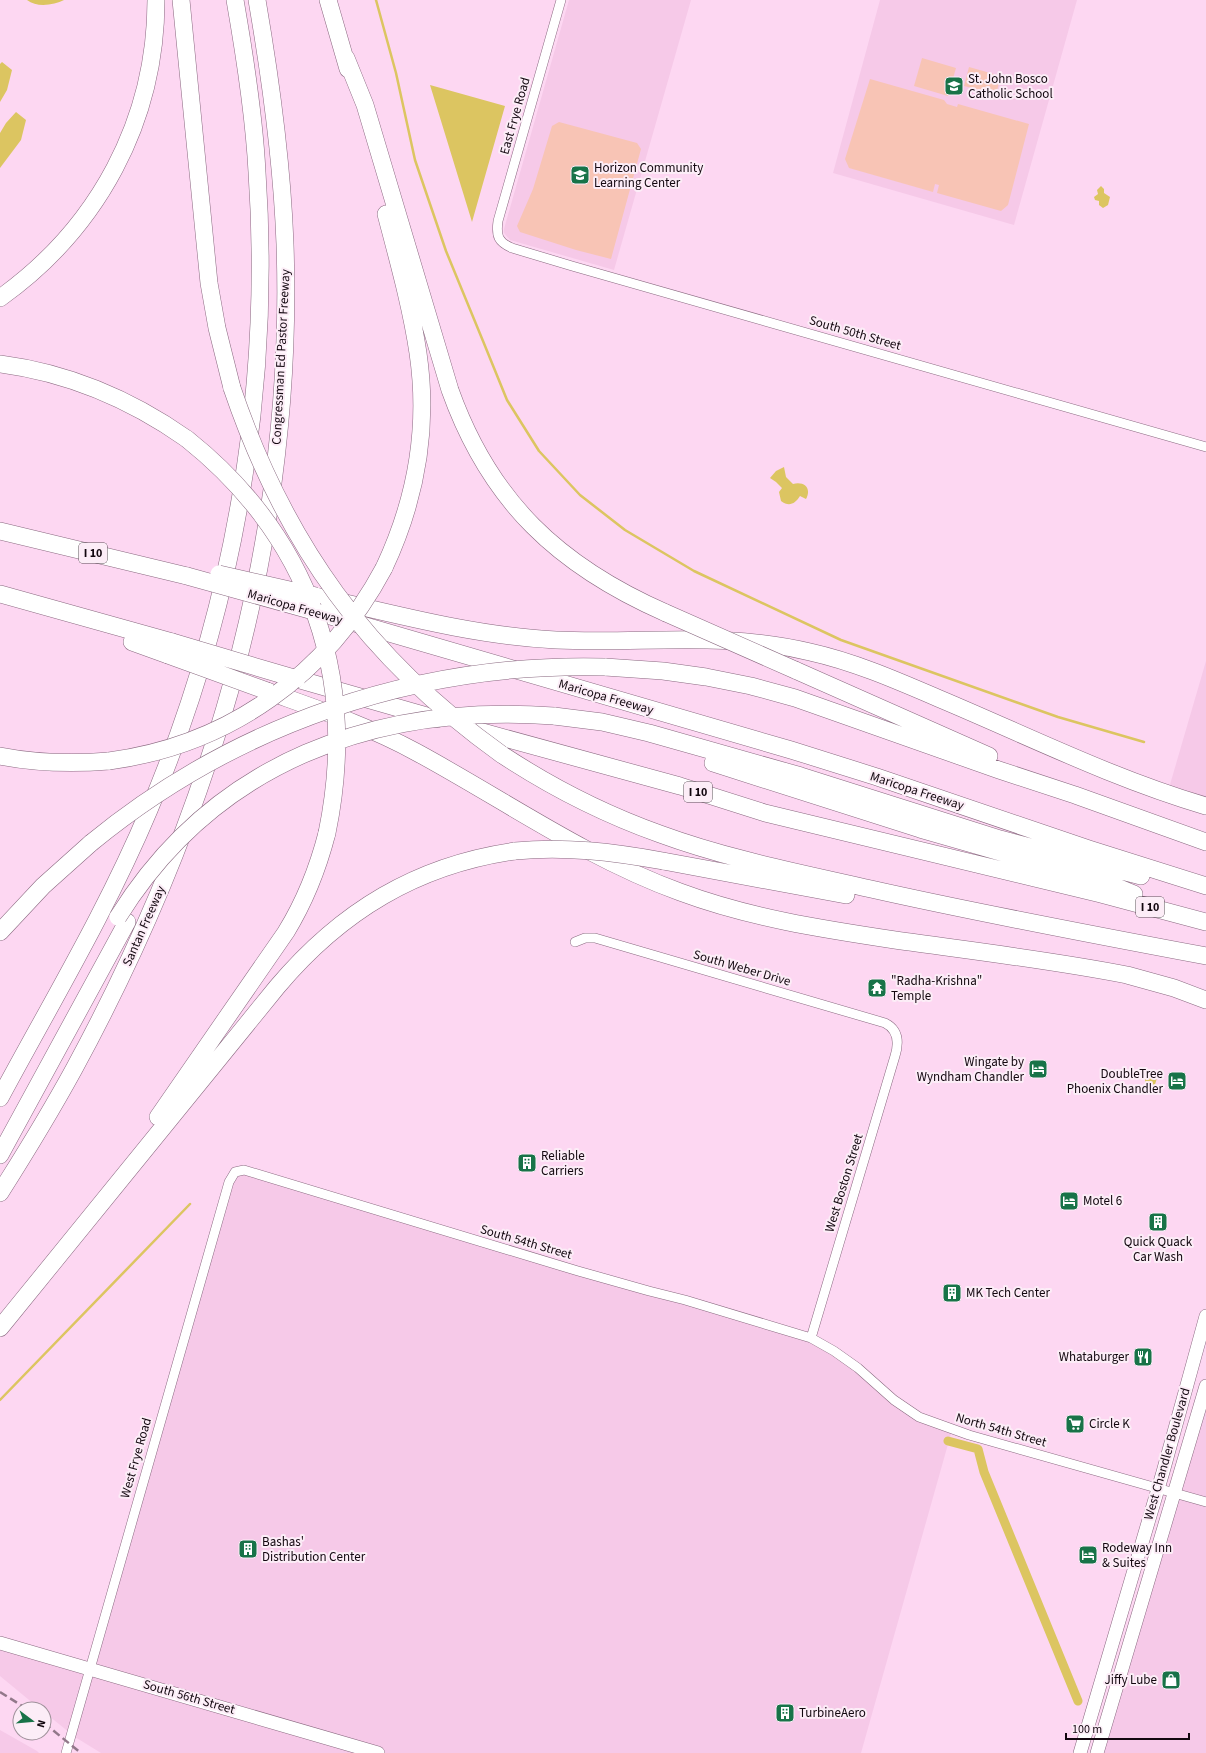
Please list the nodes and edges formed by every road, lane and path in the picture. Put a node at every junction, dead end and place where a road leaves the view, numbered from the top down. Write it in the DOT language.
graph roads {
  1 [pos="156,0"];
  2 [pos="181,0"];
  3 [pos="235,0"];
  4 [pos="257,0"];
  5 [pos="328,0"];
  6 [pos="561,0"];
  7 [pos="346,58"];
  8 [pos="500,239"];
  9 [pos="0,298"];
  10 [pos="0,364"];
  11 [pos="1206,447"];
  12 [pos="0,531"];
  13 [pos="0,594"];
  14 [pos="318,605"];
  15 [pos="244,640"];
  16 [pos="170,649"];
  17 [pos="0,756"];
  18 [pos="1075,795"];
  19 [pos="1206,806"];
  20 [pos="1206,842"];
  21 [pos="1206,888"];
  22 [pos="123,920"];
  23 [pos="1202,920"];
  24 [pos="1034,924"];
  25 [pos="0,932"];
  26 [pos="575,942"];
  27 [pos="1206,956"];
  28 [pos="1206,1000"];
  29 [pos="897,1036"];
  30 [pos="0,1098"];
  31 [pos="0,1135"];
  32 [pos="0,1155"];
  33 [pos="235,1172"];
  34 [pos="0,1193"];
  35 [pos="99,1206"];
  36 [pos="1206,1316"];
  37 [pos="0,1328"];
  38 [pos="811,1338"];
  39 [pos="1206,1386"];
  40 [pos="1158,1488"];
  41 [pos="1174,1493"];
  42 [pos="1206,1502"];
  43 [pos="0,1642"];
  44 [pos="1110,1649"];
  45 [pos="90,1668"];
  46 [pos="1111,1705"];
  47 [pos="66,1753"];
  48 [pos="378,1753"];
  49 [pos="1080,1753"];
  50 [pos="1097,1753"];
  1 -- 9 [label="highway"];
  2 -- 24 [label="highway, bridge"];
  3 -- 30 [label="highway, Congressman Ed Pastor Freeway"];
  4 -- 15 [label="highway, Congressman Ed Pastor Freeway"];
  5 -- 7 [label="highway"];
  6 -- 8 [label="street, East Frye Road"];
  7 -- 17 [label="highway, bridge"];
  7 -- 18 [label="highway, bridge"];
  8 -- 11 [label="street, South 50th Street"];
  10 -- 35 [label="highway, bridge"];
  12 -- 14 [label="highway, Maricopa Freeway / I 10, bridge"];
  13 -- 16 [label="highway"];
  14 -- 19 [label="highway"];
  14 -- 21 [label="highway, Maricopa Freeway / I 10"];
  15 -- 34 [label="highway, Santan Freeway"];
  16 -- 23 [label="highway, I 10, bridge"];
  16 -- 28 [label="highway, bridge"];
  18 -- 20 [label="highway"];
  18 -- 25 [label="highway, bridge"];
  21 -- 22 [label="highway, bridge"];
  22 -- 23 [label="highway, bridge"];
  22 -- 31 [label="highway"];
  22 -- 32 [label="highway"];
  24 -- 27 [label="highway"];
  24 -- 35 [label="highway, bridge"];
  26 -- 29 [label="street, South Weber Drive"];
  29 -- 38 [label="street, West Boston Street"];
  33 -- 38 [label="street, South 54th Street"];
  33 -- 45 [label="street, West Frye Road"];
  35 -- 37 [label="highway"];
  36 -- 40 [label="main road, West Chandler Boulevard"];
  38 -- 40 [label="street, North 54th Street"];
  39 -- 41 [label="main road, West Chandler Boulevard"];
  40 -- 41 [label="street, North 54th Street"];
  40 -- 44 [label="main road, West Chandler Boulevard"];
  41 -- 42 [label="street, North 54th Street"];
  41 -- 46 [label="main road, West Chandler Boulevard"];
  43 -- 45 [label="main road, South 56th Street"];
  44 -- 46 [label="main road"];
  44 -- 49 [label="main road, West Chandler Boulevard"];
  45 -- 47 [label="street, West Frye Road"];
  45 -- 48 [label="main road, South 56th Street"];
  46 -- 50 [label="main road, West Chandler Boulevard"];
}
